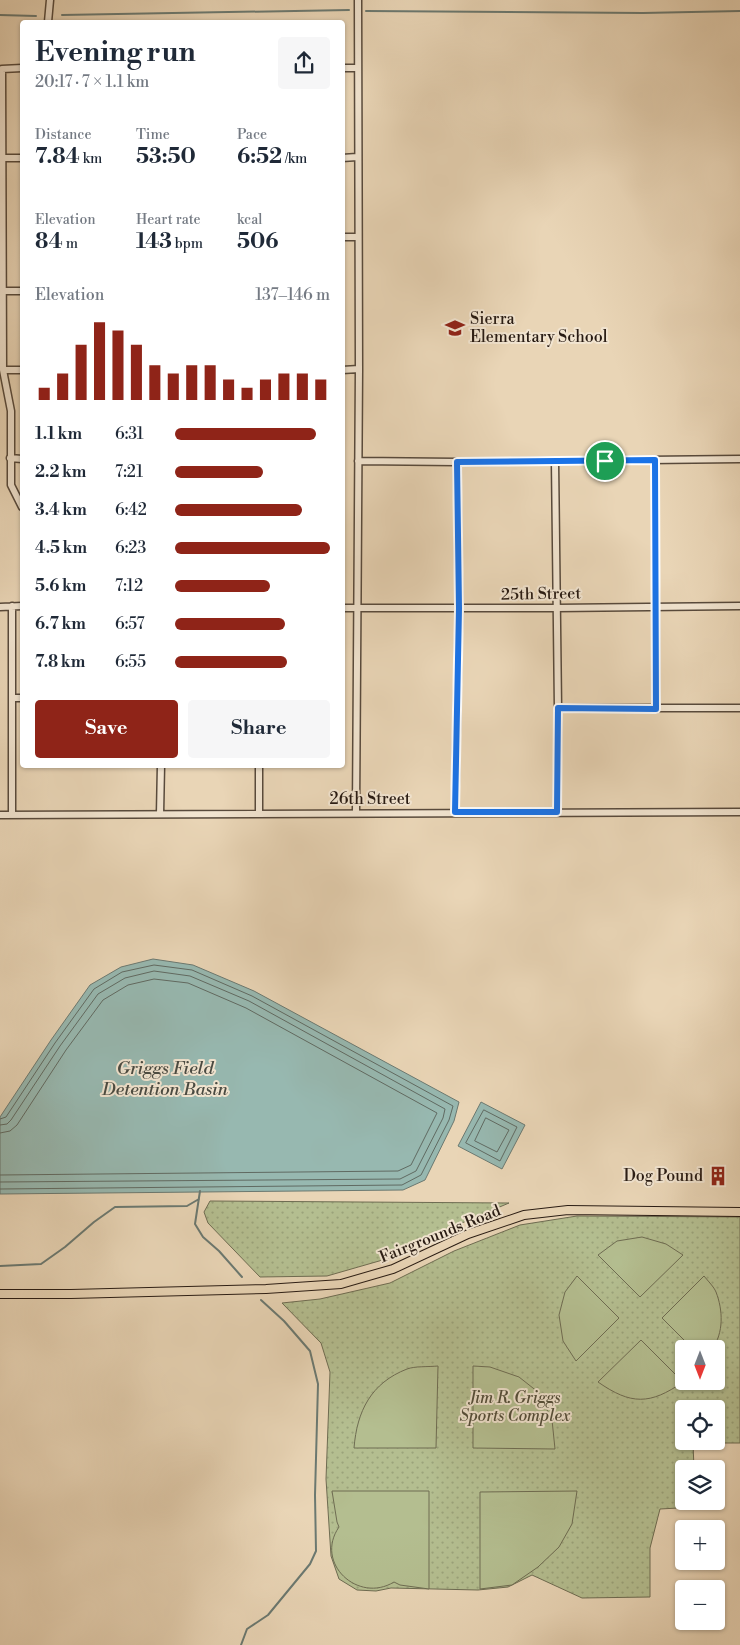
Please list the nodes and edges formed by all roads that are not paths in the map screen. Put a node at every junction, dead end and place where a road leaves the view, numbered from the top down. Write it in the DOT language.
graph roads {
  1 [pos="50,0"];
  2 [pos="358,0"];
  3 [pos="48,20"];
  4 [pos="20,68"];
  5 [pos="345,68"];
  6 [pos="358,68"];
  7 [pos="357,157"];
  8 [pos="2,158"];
  9 [pos="20,158"];
  10 [pos="345,158"];
  11 [pos="345,237"];
  12 [pos="358,237"];
  13 [pos="3,291"];
  14 [pos="20,291"];
  15 [pos="1,312"];
  16 [pos="3,370"];
  17 [pos="20,370"];
  18 [pos="345,370"];
  19 [pos="359,370"];
  20 [pos="10,458"];
  21 [pos="20,459"];
  22 [pos="740,459"];
  23 [pos="655,460"];
  24 [pos="358,461"];
  25 [pos="556,461"];
  26 [pos="457,462"];
  27 [pos="20,503"];
  28 [pos="0,606"];
  29 [pos="12,606"];
  30 [pos="20,606"];
  31 [pos="740,606"];
  32 [pos="656,607"];
  33 [pos="345,608"];
  34 [pos="356,608"];
  35 [pos="459,608"];
  36 [pos="557,608"];
  37 [pos="12,698"];
  38 [pos="20,698"];
  39 [pos="558,708"];
  40 [pos="740,708"];
  41 [pos="656,709"];
  42 [pos="160,768"];
  43 [pos="259,768"];
  44 [pos="356,812"];
  45 [pos="455,812"];
  46 [pos="557,812"];
  47 [pos="740,812"];
  48 [pos="160,814"];
  49 [pos="259,814"];
  50 [pos="0,815"];
  51 [pos="12,815"];
  52 [pos="740,1212"];
  53 [pos="0,1294"];
  1 -- 3 [label="street"];
  2 -- 6 [label="street"];
  4 -- 8 [label="street"];
  5 -- 6 [label="street"];
  6 -- 7 [label="street"];
  7 -- 10 [label="street"];
  7 -- 12 [label="street"];
  8 -- 9 [label="street"];
  8 -- 13 [label="street"];
  11 -- 12 [label="street"];
  12 -- 19 [label="street"];
  13 -- 14 [label="street"];
  13 -- 15 [label="street"];
  15 -- 16 [label="street"];
  16 -- 17 [label="street"];
  16 -- 20 [label="street"];
  18 -- 19 [label="street"];
  19 -- 24 [label="street"];
  20 -- 21 [label="street"];
  20 -- 27 [label="street"];
  22 -- 23 [label="street"];
  23 -- 25 [label="street"];
  23 -- 32 [label="street"];
  24 -- 26 [label="street"];
  24 -- 34 [label="street"];
  25 -- 26 [label="street"];
  25 -- 36 [label="street"];
  26 -- 35 [label="street"];
  28 -- 29 [label="street"];
  29 -- 30 [label="street"];
  29 -- 37 [label="street"];
  31 -- 32 [label="street, 25th Street"];
  32 -- 36 [label="street, 25th Street"];
  32 -- 41 [label="street"];
  33 -- 34 [label="street, 25th Street"];
  34 -- 35 [label="street, 25th Street"];
  34 -- 44 [label="street"];
  35 -- 36 [label="street, 25th Street"];
  35 -- 45 [label="street"];
  36 -- 39 [label="street"];
  37 -- 38 [label="street"];
  37 -- 51 [label="street"];
  39 -- 41 [label="street"];
  39 -- 46 [label="street"];
  40 -- 41 [label="street"];
  42 -- 48 [label="street"];
  43 -- 49 [label="street"];
  44 -- 45 [label="street, 26th Street"];
  44 -- 49 [label="street, 26th Street"];
  45 -- 46 [label="street, 26th Street"];
  46 -- 47 [label="street, 26th Street"];
  48 -- 49 [label="street, 26th Street"];
  48 -- 51 [label="street, 26th Street"];
  50 -- 51 [label="street, 26th Street"];
  52 -- 53 [label="main road, Fairgrounds Road"];
}
